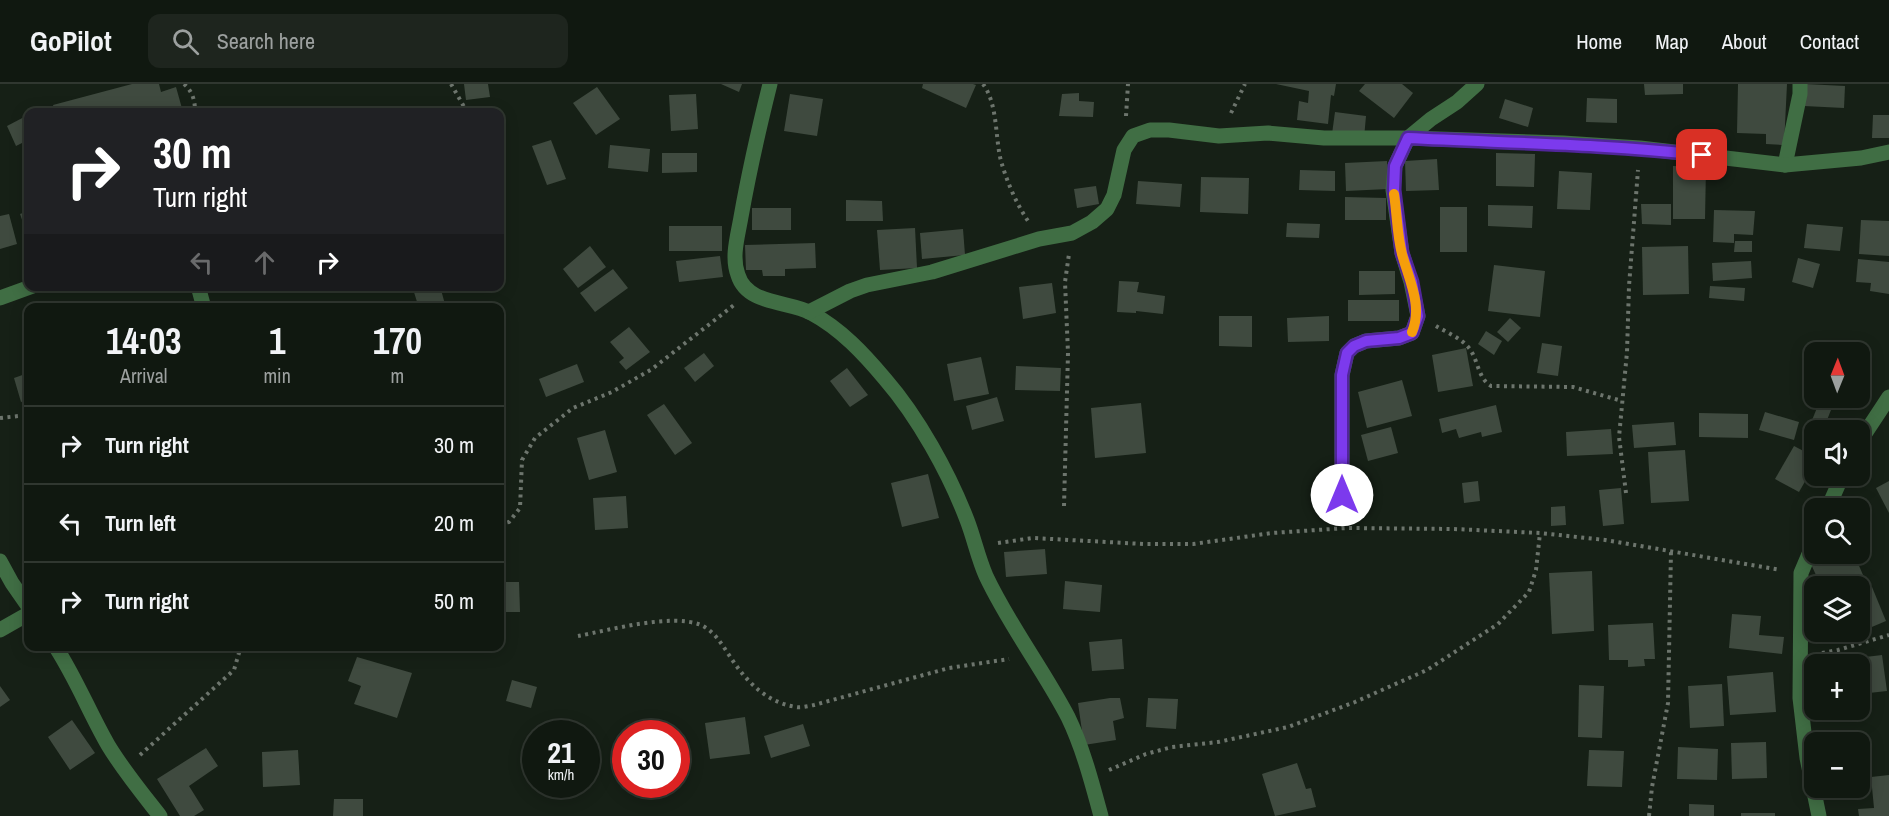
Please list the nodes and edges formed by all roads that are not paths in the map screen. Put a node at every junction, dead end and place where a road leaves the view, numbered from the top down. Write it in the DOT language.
graph roads {
  1 [pos="770,84"];
  2 [pos="1477,84"];
  3 [pos="1800,84"];
  4 [pos="1408,138"];
  5 [pos="1889,152"];
  6 [pos="1785,165"];
  7 [pos="24,289"];
  8 [pos="0,298"];
  9 [pos="809,312"];
  10 [pos="1889,398"];
  11 [pos="1870,426"];
  12 [pos="1342,495"];
  13 [pos="0,561"];
  14 [pos="1805,564"];
  15 [pos="24,600"];
  16 [pos="24,616"];
  17 [pos="0,630"];
  18 [pos="58,651"];
  19 [pos="160,816"];
  20 [pos="1101,816"];
  21 [pos="1819,816"];
  1 -- 9 [label="street"];
  2 -- 4 [label="street"];
  3 -- 6 [label="street"];
  4 -- 6 [label="street"];
  4 -- 9 [label="street"];
  4 -- 12 [label="street"];
  5 -- 6 [label="street"];
  7 -- 8 [label="street"];
  9 -- 20 [label="street"];
  10 -- 11 [label="street"];
  13 -- 15 [label="street"];
  14 -- 21 [label="street"];
  16 -- 17 [label="street"];
  18 -- 19 [label="street"];
}
